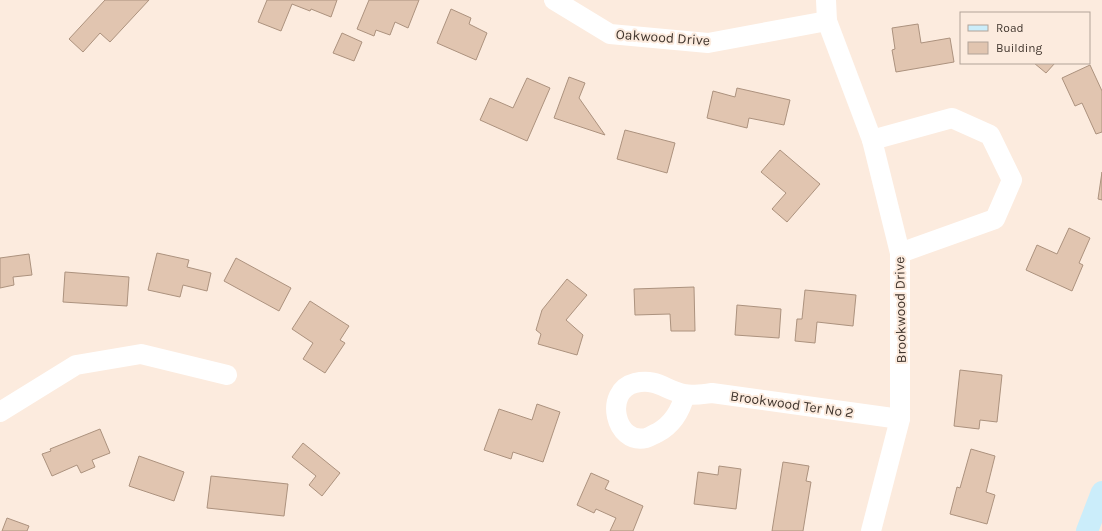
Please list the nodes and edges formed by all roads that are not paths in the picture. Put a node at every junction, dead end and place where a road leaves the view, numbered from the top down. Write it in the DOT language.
graph roads {
  1 [pos="554,0"];
  2 [pos="826,0"];
  3 [pos="827,21"];
  4 [pos="872,140"];
  5 [pos="900,253"];
  6 [pos="227,375"];
  7 [pos="684,394"];
  8 [pos="0,412"];
  9 [pos="900,419"];
  10 [pos="1102,492"];
  11 [pos="871,531"];
  12 [pos="1087,531"];
  1 -- 3 [label="street, Oakwood Drive"];
  2 -- 3 [label="street, Brookwood Drive"];
  3 -- 4 [label="street, Brookwood Drive"];
  4 -- 5 [label="street, Brookwood Drive"];
  4 -- 5 [label="street"];
  5 -- 9 [label="street, Brookwood Drive"];
  6 -- 8 [label="street"];
  7 -- 9 [label="street, Brookwood Ter No 2"];
  9 -- 11 [label="street, Brookwood Drive"];
  10 -- 12 [label="main road"];
}
